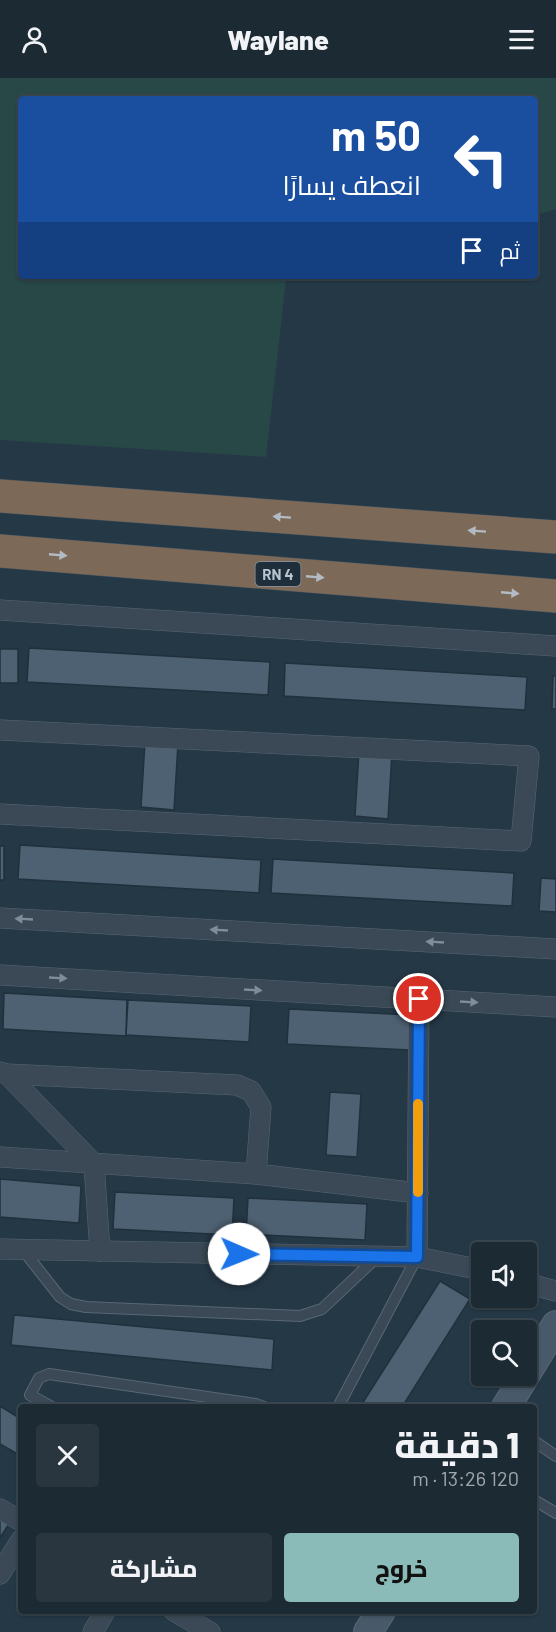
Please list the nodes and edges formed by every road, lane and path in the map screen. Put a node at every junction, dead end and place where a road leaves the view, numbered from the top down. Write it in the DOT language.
graph roads {
  1 [pos="0,496"];
  2 [pos="556,537"];
  3 [pos="0,551"];
  4 [pos="556,596"];
  5 [pos="0,610"];
  6 [pos="556,646"];
  7 [pos="0,730"];
  8 [pos="0,814"];
  9 [pos="0,918"];
  10 [pos="556,949"];
  11 [pos="0,975"];
  12 [pos="419,999"];
  13 [pos="556,1007"];
  14 [pos="3,1073"];
  15 [pos="0,1157"];
  16 [pos="94,1164"];
  17 [pos="256,1174"];
  18 [pos="418,1193"];
  19 [pos="0,1249"];
  20 [pos="23,1250"];
  21 [pos="100,1251"];
  22 [pos="378,1256"];
  23 [pos="417,1257"];
  24 [pos="471,1268"];
  25 [pos="537,1286"];
  26 [pos="556,1291"];
  27 [pos="556,1325"];
  28 [pos="537,1357"];
  29 [pos="519,1386"];
  30 [pos="46,1404"];
  31 [pos="256,1404"];
  32 [pos="340,1404"];
  33 [pos="508,1404"];
  34 [pos="537,1444"];
  35 [pos="556,1456"];
  36 [pos="537,1502"];
  37 [pos="0,1509"];
  38 [pos="556,1513"];
  39 [pos="18,1519"];
  40 [pos="18,1545"];
  41 [pos="0,1574"];
  42 [pos="103,1614"];
  43 [pos="179,1614"];
  44 [pos="379,1614"];
  45 [pos="93,1632"];
  46 [pos="208,1632"];
  47 [pos="368,1632"];
  2 -- 1 [label="highway, one-way"];
  3 -- 4 [label="highway, RN 4, one-way"];
  5 -- 6 [label="street"];
  7 -- 8 [label="street"];
  10 -- 9 [label="street, one-way"];
  11 -- 12 [label="street, one-way"];
  12 -- 13 [label="street, one-way"];
  12 -- 18 [label="street"];
  14 -- 16 [label="street"];
  14 -- 17 [label="street"];
  15 -- 16 [label="street"];
  16 -- 17 [label="street"];
  16 -- 21 [label="street"];
  17 -- 18 [label="street"];
  18 -- 23 [label="street"];
  19 -- 20 [label="street"];
  20 -- 21 [label="street"];
  20 -- 22 [label="lane"];
  21 -- 22 [label="street"];
  22 -- 23 [label="street"];
  23 -- 24 [label="street"];
  23 -- 32 [label="lane"];
  25 -- 26 [label="street"];
  27 -- 28 [label="street"];
  29 -- 33 [label="street"];
  30 -- 31 [label="lane"];
  34 -- 35 [label="lane"];
  36 -- 38 [label="lane"];
  37 -- 39 [label="street"];
  40 -- 41 [label="street"];
  42 -- 45 [label="street"];
  43 -- 46 [label="street"];
  44 -- 47 [label="street"];
}
